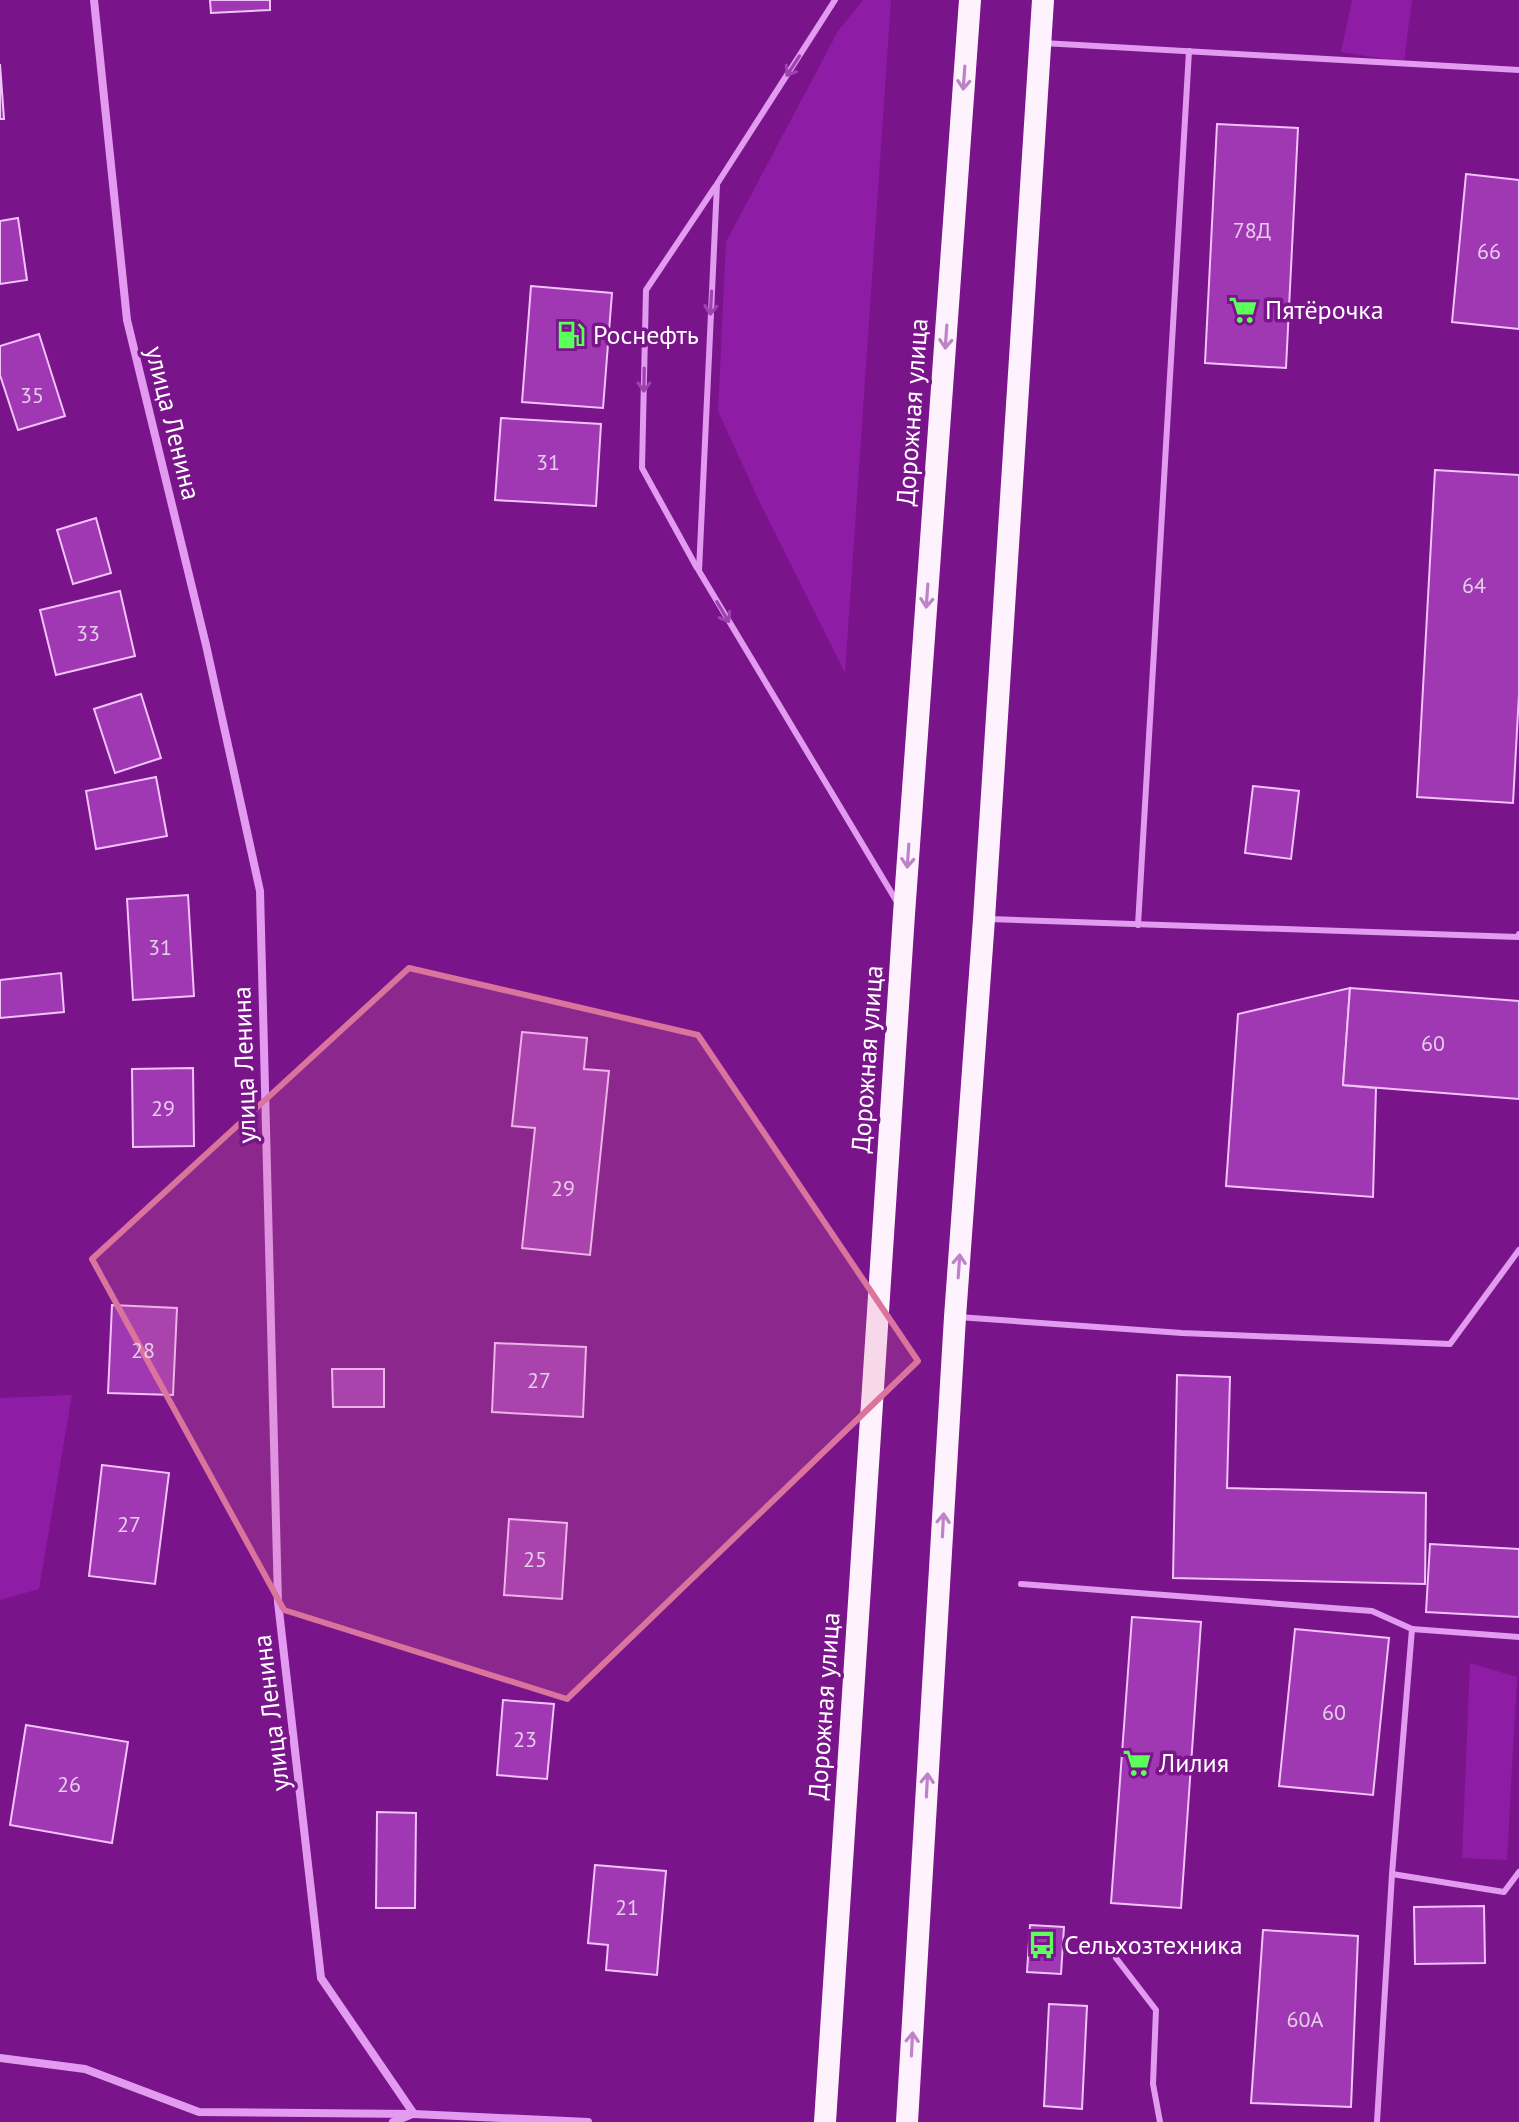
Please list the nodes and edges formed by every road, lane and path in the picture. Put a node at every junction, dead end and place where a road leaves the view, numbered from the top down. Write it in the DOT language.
graph roads {
  1 [pos="94,0"];
  2 [pos="835,0"];
  3 [pos="970,0"];
  4 [pos="1043,0"];
  5 [pos="1040,43"];
  6 [pos="1189,51"];
  7 [pos="1519,70"];
  8 [pos="717,184"];
  9 [pos="699,571"];
  10 [pos="904,914"];
  11 [pos="984,919"];
  12 [pos="1138,925"];
  13 [pos="1519,934"];
  14 [pos="1519,1250"];
  15 [pos="955,1317"];
  16 [pos="1021,1584"];
  17 [pos="1412,1629"];
  18 [pos="1519,1637"];
  19 [pos="1519,1872"];
  20 [pos="1392,1874"];
  21 [pos="1116,1958"];
  22 [pos="0,2058"];
  23 [pos="413,2118"];
  24 [pos="393,2122"];
  25 [pos="588,2122"];
  26 [pos="825,2122"];
  27 [pos="907,2122"];
  28 [pos="1160,2122"];
  29 [pos="1377,2122"];
  1 -- 23 [label="street, улица Ленина"];
  2 -- 8 [label="lane, one-way"];
  3 -- 10 [label="highway, Дорожная улица, one-way"];
  4 -- 5 [label="highway"];
  5 -- 6 [label="lane"];
  5 -- 11 [label="highway"];
  6 -- 7 [label="lane"];
  6 -- 12 [label="lane"];
  8 -- 9 [label="lane, one-way"];
  8 -- 9 [label="lane, one-way"];
  9 -- 10 [label="lane, one-way"];
  10 -- 26 [label="highway, Дорожная улица"];
  11 -- 12 [label="lane"];
  15 -- 11 [label="highway, one-way"];
  12 -- 13 [label="lane"];
  14 -- 15 [label="lane"];
  27 -- 15 [label="highway, one-way"];
  16 -- 17 [label="lane"];
  17 -- 18 [label="lane"];
  17 -- 20 [label="lane"];
  19 -- 20 [label="lane"];
  20 -- 29 [label="lane"];
  21 -- 28 [label="lane"];
  22 -- 23 [label="street"];
  23 -- 24 [label="street"];
  23 -- 25 [label="street"];
}
